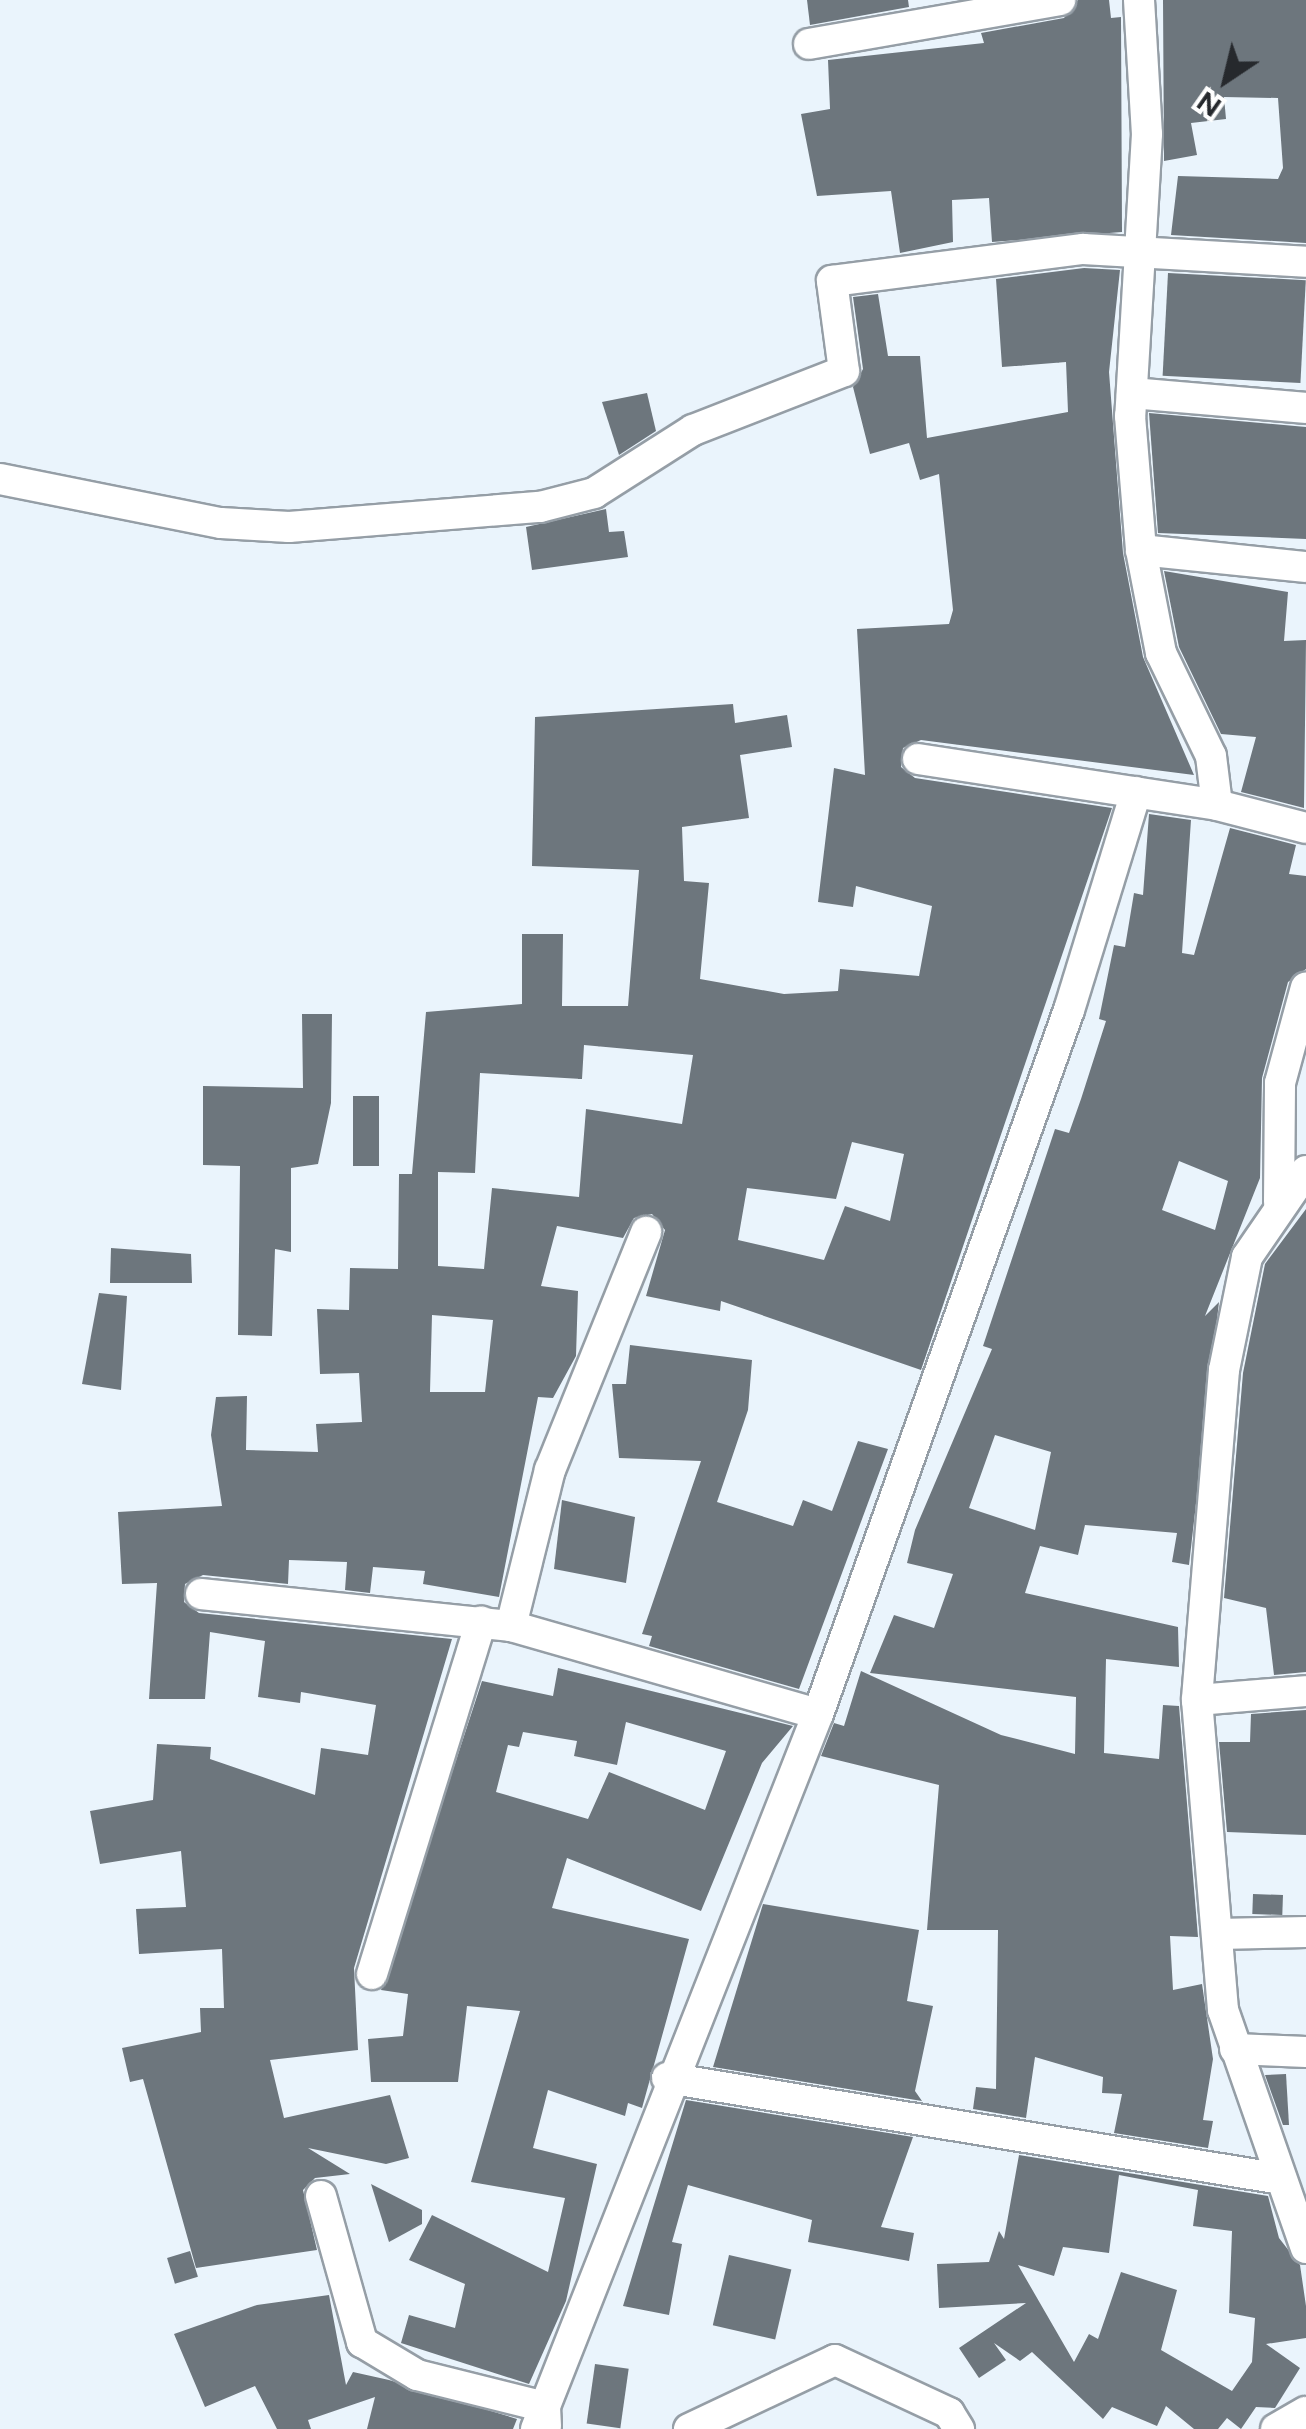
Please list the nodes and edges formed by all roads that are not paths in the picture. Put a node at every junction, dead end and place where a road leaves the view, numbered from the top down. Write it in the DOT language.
graph roads {
  1 [pos="1060,0"];
  2 [pos="1139,0"];
  3 [pos="808,44"];
  4 [pos="1138,247"];
  5 [pos="1306,262"];
  6 [pos="1132,393"];
  7 [pos="1306,408"];
  8 [pos="0,479"];
  9 [pos="1142,550"];
  10 [pos="1306,567"];
  11 [pos="918,759"];
  12 [pos="1136,792"];
  13 [pos="1217,805"];
  14 [pos="1306,828"];
  15 [pos="1306,987"];
  16 [pos="1306,1170"];
  17 [pos="1279,1202"];
  18 [pos="646,1232"];
  19 [pos="201,1594"];
  20 [pos="496,1624"];
  21 [pos="1306,1691"];
  22 [pos="1197,1700"];
  23 [pos="818,1714"];
  24 [pos="1306,1932"];
  25 [pos="1219,1934"];
  26 [pos="372,1974"];
  27 [pos="1234,2048"];
  28 [pos="1306,2052"];
  29 [pos="667,2078"];
  30 [pos="1281,2179"];
  31 [pos="321,2196"];
  32 [pos="1306,2248"];
  33 [pos="1306,2412"];
  34 [pos="542,2422"];
  35 [pos="689,2429"];
  36 [pos="959,2429"];
  37 [pos="1276,2429"];
  1 -- 3 [label="street"];
  2 -- 4 [label="street"];
  4 -- 5 [label="street"];
  4 -- 6 [label="street"];
  4 -- 8 [label="street"];
  6 -- 7 [label="street"];
  6 -- 9 [label="street"];
  9 -- 10 [label="street"];
  9 -- 13 [label="street"];
  11 -- 12 [label="street"];
  12 -- 13 [label="street"];
  12 -- 23 [label="street"];
  13 -- 14 [label="street"];
  15 -- 17 [label="street"];
  16 -- 17 [label="street"];
  17 -- 22 [label="street"];
  18 -- 20 [label="street"];
  19 -- 20 [label="street"];
  20 -- 23 [label="street"];
  20 -- 26 [label="street"];
  21 -- 22 [label="street"];
  22 -- 25 [label="street"];
  23 -- 29 [label="street"];
  24 -- 25 [label="street"];
  25 -- 27 [label="street"];
  27 -- 28 [label="street"];
  27 -- 30 [label="street"];
  29 -- 30 [label="street"];
  29 -- 34 [label="street"];
  30 -- 32 [label="street"];
  31 -- 34 [label="street"];
  33 -- 37 [label="street"];
  35 -- 36 [label="street"];
}
